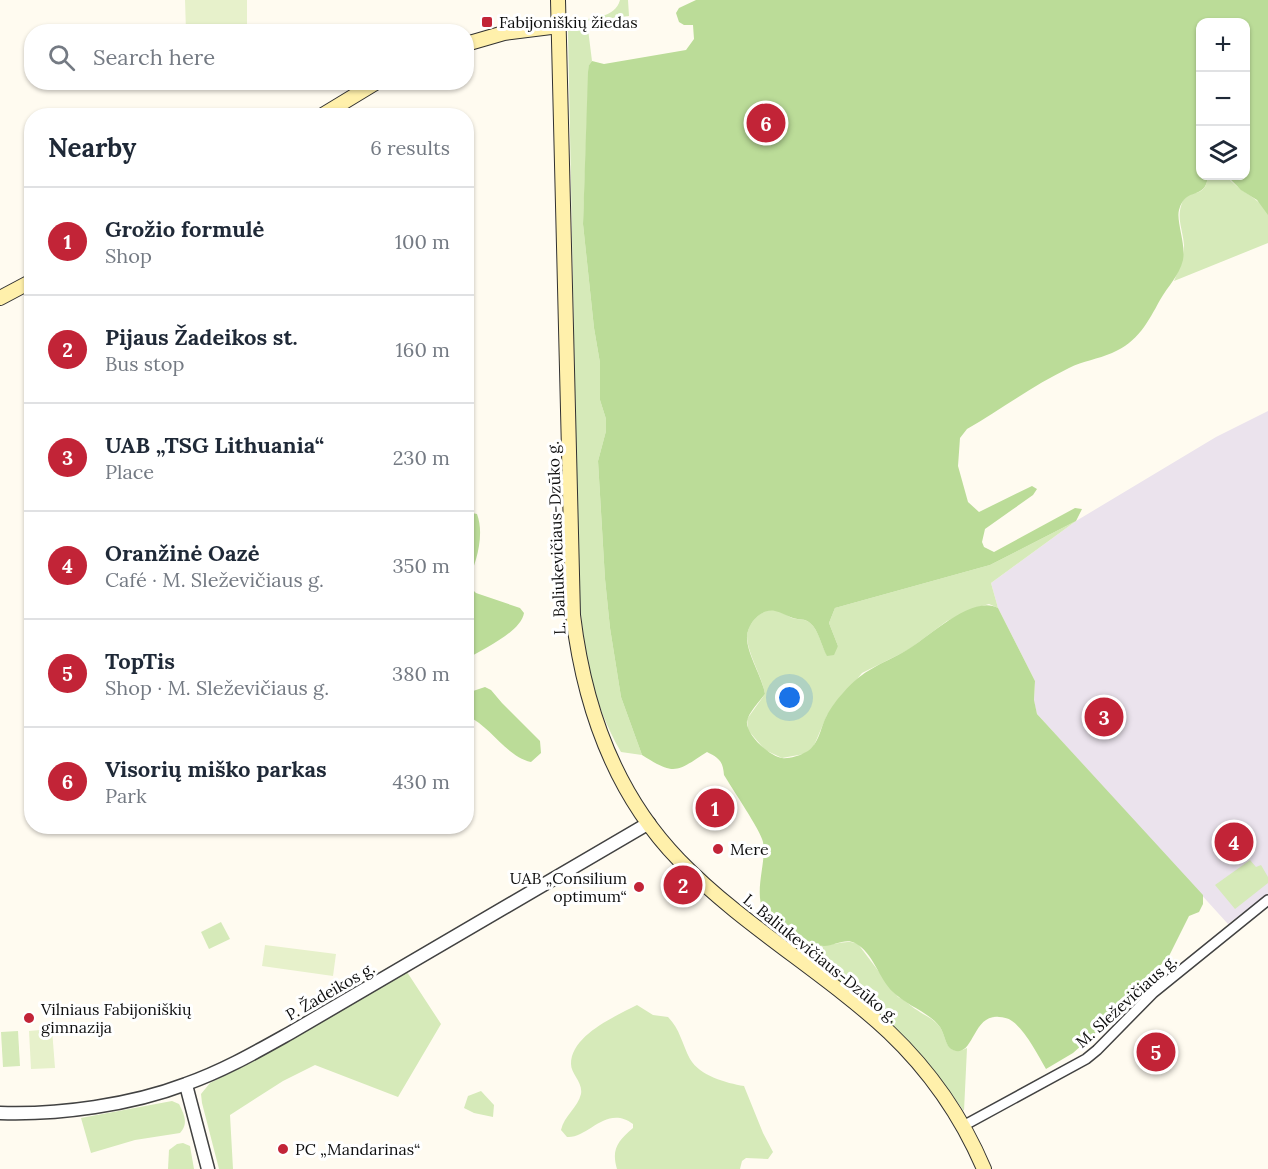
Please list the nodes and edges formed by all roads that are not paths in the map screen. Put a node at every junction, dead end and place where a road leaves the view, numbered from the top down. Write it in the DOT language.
graph roads {
  1 [pos="558,0"];
  2 [pos="559,26"];
  3 [pos="474,42"];
  4 [pos="364,90"];
  5 [pos="334,108"];
  6 [pos="24,285"];
  7 [pos="0,298"];
  8 [pos="649,823"];
  9 [pos="1268,900"];
  10 [pos="186,1085"];
  11 [pos="0,1113"];
  12 [pos="963,1126"];
  13 [pos="208,1169"];
  14 [pos="984,1169"];
  1 -- 2 [label="main road, L. Baliukevičiaus-Dzūko g."];
  2 -- 3 [label="main road"];
  2 -- 8 [label="main road, L. Baliukevičiaus-Dzūko g."];
  4 -- 5 [label="main road"];
  6 -- 7 [label="main road"];
  8 -- 10 [label="street, P. Žadeikos g."];
  8 -- 12 [label="main road, L. Baliukevičiaus-Dzūko g."];
  9 -- 12 [label="street, M. Sleževičiaus g."];
  10 -- 11 [label="street, P. Žadeikos g."];
  10 -- 13 [label="street"];
  12 -- 14 [label="main road, L. Baliukevičiaus-Dzūko g."];
}
